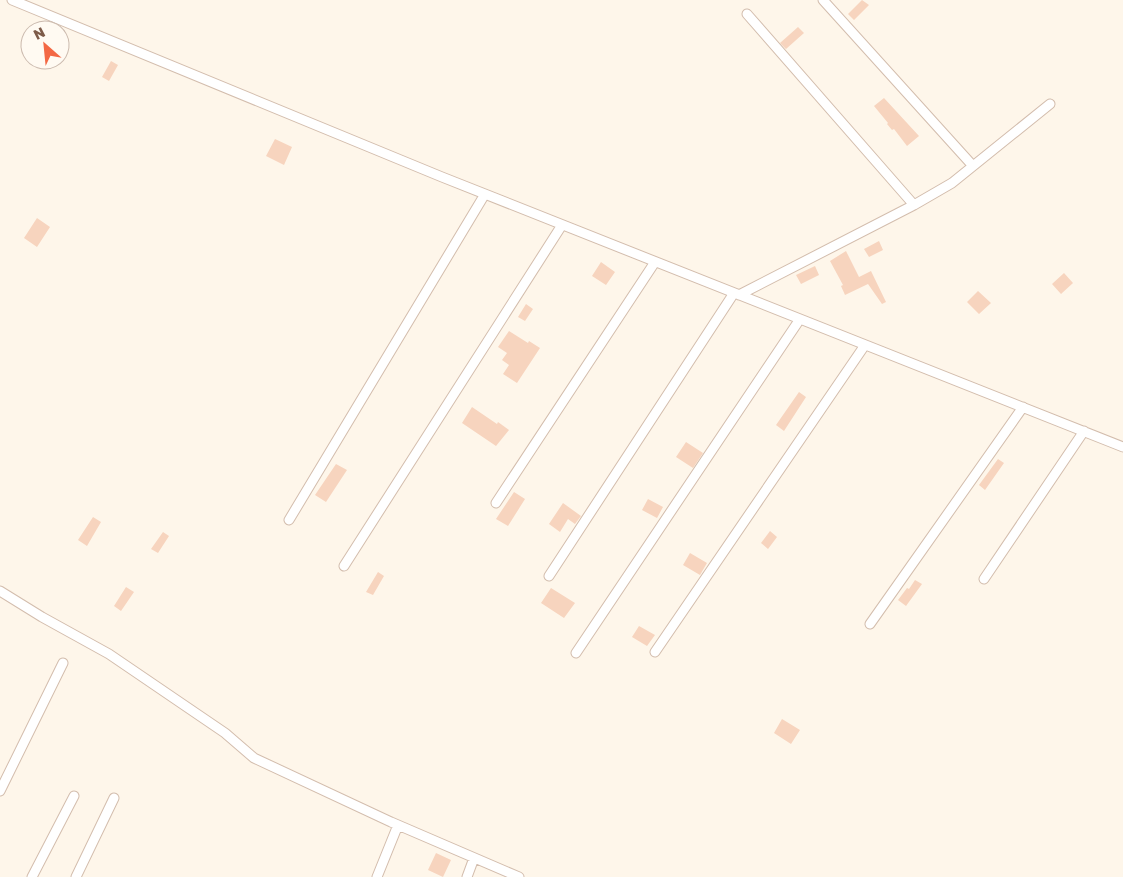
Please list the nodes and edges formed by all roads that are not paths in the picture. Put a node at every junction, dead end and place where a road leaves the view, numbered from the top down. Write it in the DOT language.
graph roads {
  1 [pos="12,0"];
  2 [pos="823,0"];
  3 [pos="747,14"];
  4 [pos="1050,104"];
  5 [pos="973,166"];
  6 [pos="485,194"];
  7 [pos="914,205"];
  8 [pos="562,224"];
  9 [pos="655,262"];
  10 [pos="736,294"];
  11 [pos="800,319"];
  12 [pos="865,345"];
  13 [pos="1022,407"];
  14 [pos="1084,431"];
  15 [pos="1123,447"];
  16 [pos="496,503"];
  17 [pos="289,520"];
  18 [pos="344,566"];
  19 [pos="548,576"];
  20 [pos="984,579"];
  21 [pos="0,591"];
  22 [pos="870,624"];
  23 [pos="655,652"];
  24 [pos="576,653"];
  25 [pos="63,663"];
  26 [pos="0,791"];
  27 [pos="74,796"];
  28 [pos="114,798"];
  29 [pos="398,825"];
  30 [pos="474,858"];
  31 [pos="32,877"];
  32 [pos="76,877"];
  33 [pos="378,877"];
  34 [pos="466,877"];
  35 [pos="519,877"];
  1 -- 6 [label="street"];
  2 -- 5 [label="street"];
  3 -- 7 [label="street"];
  4 -- 5 [label="street"];
  5 -- 7 [label="street"];
  6 -- 8 [label="street"];
  6 -- 17 [label="street"];
  7 -- 10 [label="street"];
  8 -- 9 [label="street"];
  8 -- 18 [label="street"];
  9 -- 10 [label="street"];
  9 -- 16 [label="street"];
  10 -- 11 [label="street"];
  10 -- 19 [label="street"];
  11 -- 12 [label="street"];
  11 -- 24 [label="street"];
  12 -- 13 [label="street"];
  12 -- 23 [label="street"];
  13 -- 14 [label="street"];
  13 -- 22 [label="street"];
  14 -- 15 [label="street"];
  14 -- 20 [label="street"];
  21 -- 29 [label="street"];
  25 -- 26 [label="street"];
  27 -- 31 [label="street"];
  28 -- 32 [label="street"];
  29 -- 30 [label="street"];
  29 -- 33 [label="street"];
  30 -- 34 [label="street"];
  30 -- 35 [label="street"];
}
